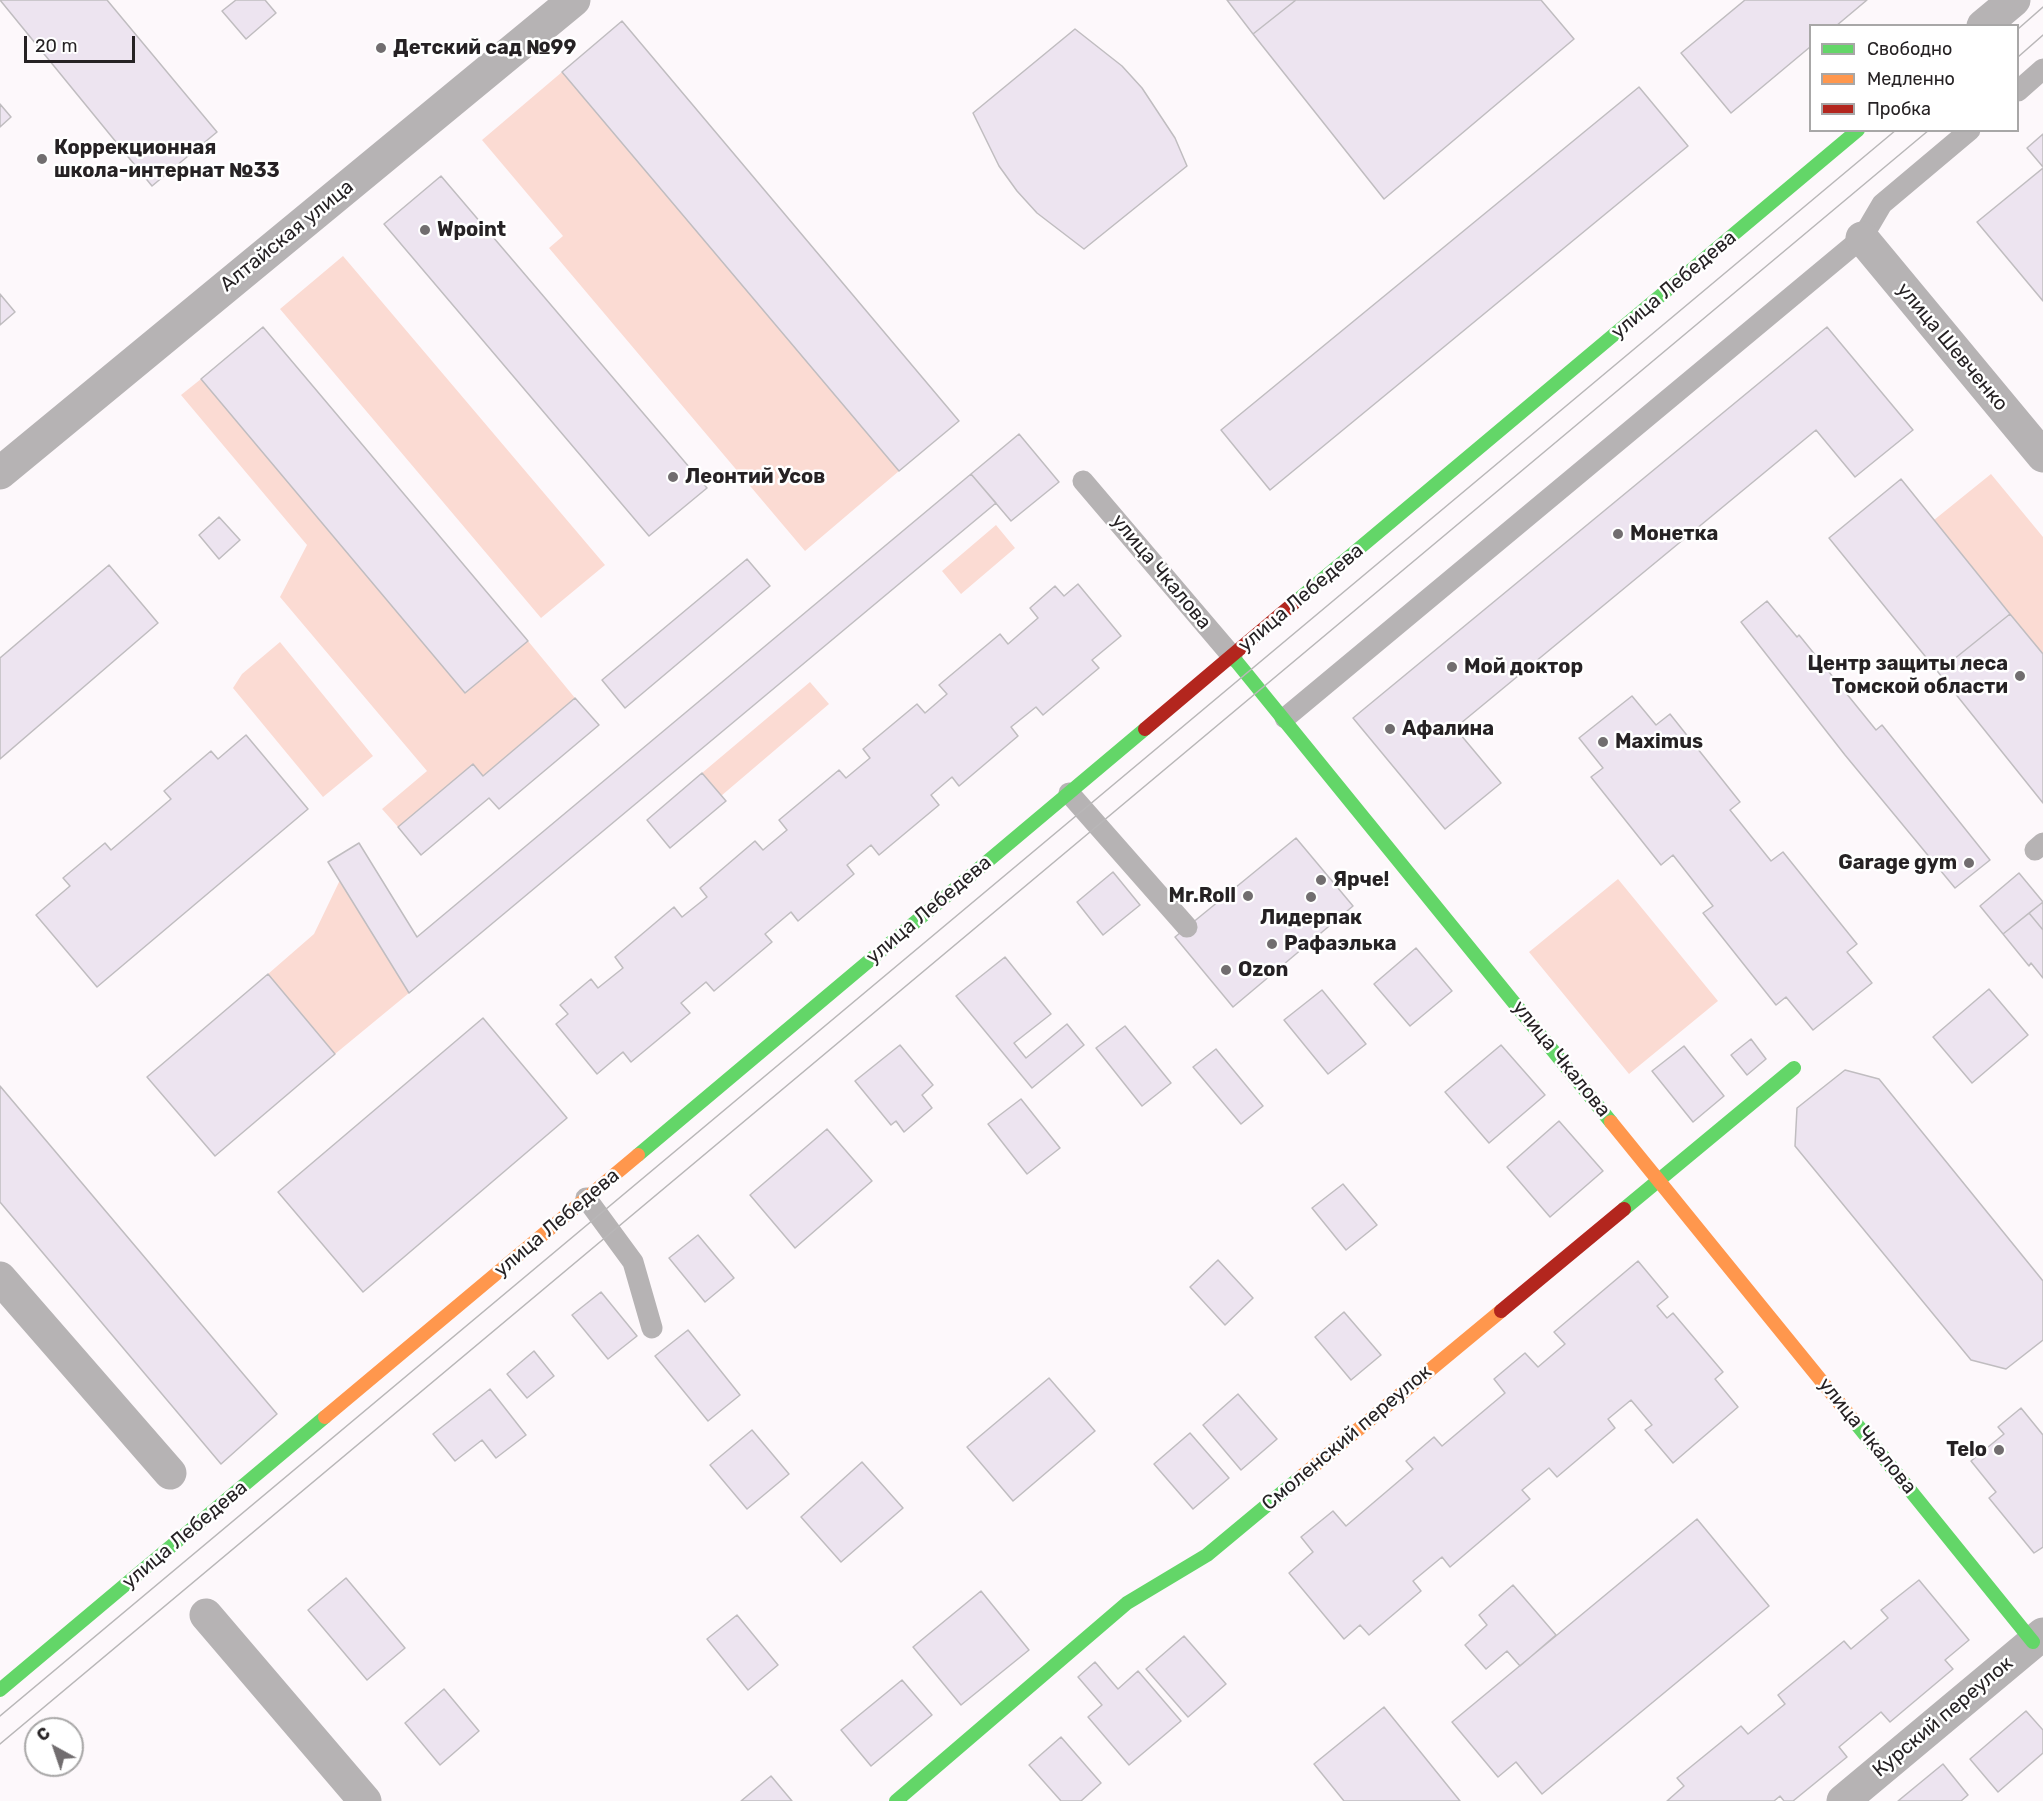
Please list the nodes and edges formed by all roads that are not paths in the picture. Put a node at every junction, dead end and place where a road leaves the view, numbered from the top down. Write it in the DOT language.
graph roads {
  1 [pos="574,0"];
  2 [pos="2014,0"];
  3 [pos="1985,24"];
  4 [pos="2043,69"];
  5 [pos="2019,90"];
  6 [pos="1856,132"];
  7 [pos="1968,132"];
  8 [pos="1862,238"];
  9 [pos="2043,456"];
  10 [pos="0,473"];
  11 [pos="1083,481"];
  12 [pos="1232,656"];
  13 [pos="1285,718"];
  14 [pos="1069,793"];
  15 [pos="1187,927"];
  16 [pos="1794,1068"];
  17 [pos="1658,1179"];
  18 [pos="586,1198"];
  19 [pos="0,1278"];
  20 [pos="652,1329"];
  21 [pos="170,1473"];
  22 [pos="206,1615"];
  23 [pos="2038,1638"];
  24 [pos="0,1690"];
  25 [pos="365,1801"];
  26 [pos="896,1801"];
  27 [pos="1843,1801"];
  1 -- 10 [label="street, Алтайская улица"];
  2 -- 3 [label="street"];
  4 -- 5 [label="lane"];
  6 -- 12 [label="street, улица Лебедева"];
  7 -- 8 [label="lane"];
  8 -- 9 [label="street, улица Шевченко"];
  8 -- 13 [label="lane"];
  11 -- 12 [label="lane, улица Чкалова"];
  12 -- 13 [label="street, улица Чкалова"];
  12 -- 14 [label="street, улица Лебедева"];
  13 -- 17 [label="street, улица Чкалова"];
  14 -- 15 [label="lane"];
  14 -- 18 [label="street, улица Лебедева"];
  16 -- 17 [label="street, Смоленский переулок"];
  17 -- 23 [label="street, улица Чкалова"];
  17 -- 26 [label="street, Смоленский переулок"];
  18 -- 20 [label="lane"];
  18 -- 24 [label="street, улица Лебедева"];
  19 -- 21 [label="street"];
  22 -- 25 [label="street"];
  23 -- 27 [label="street, Курский переулок"];
}
